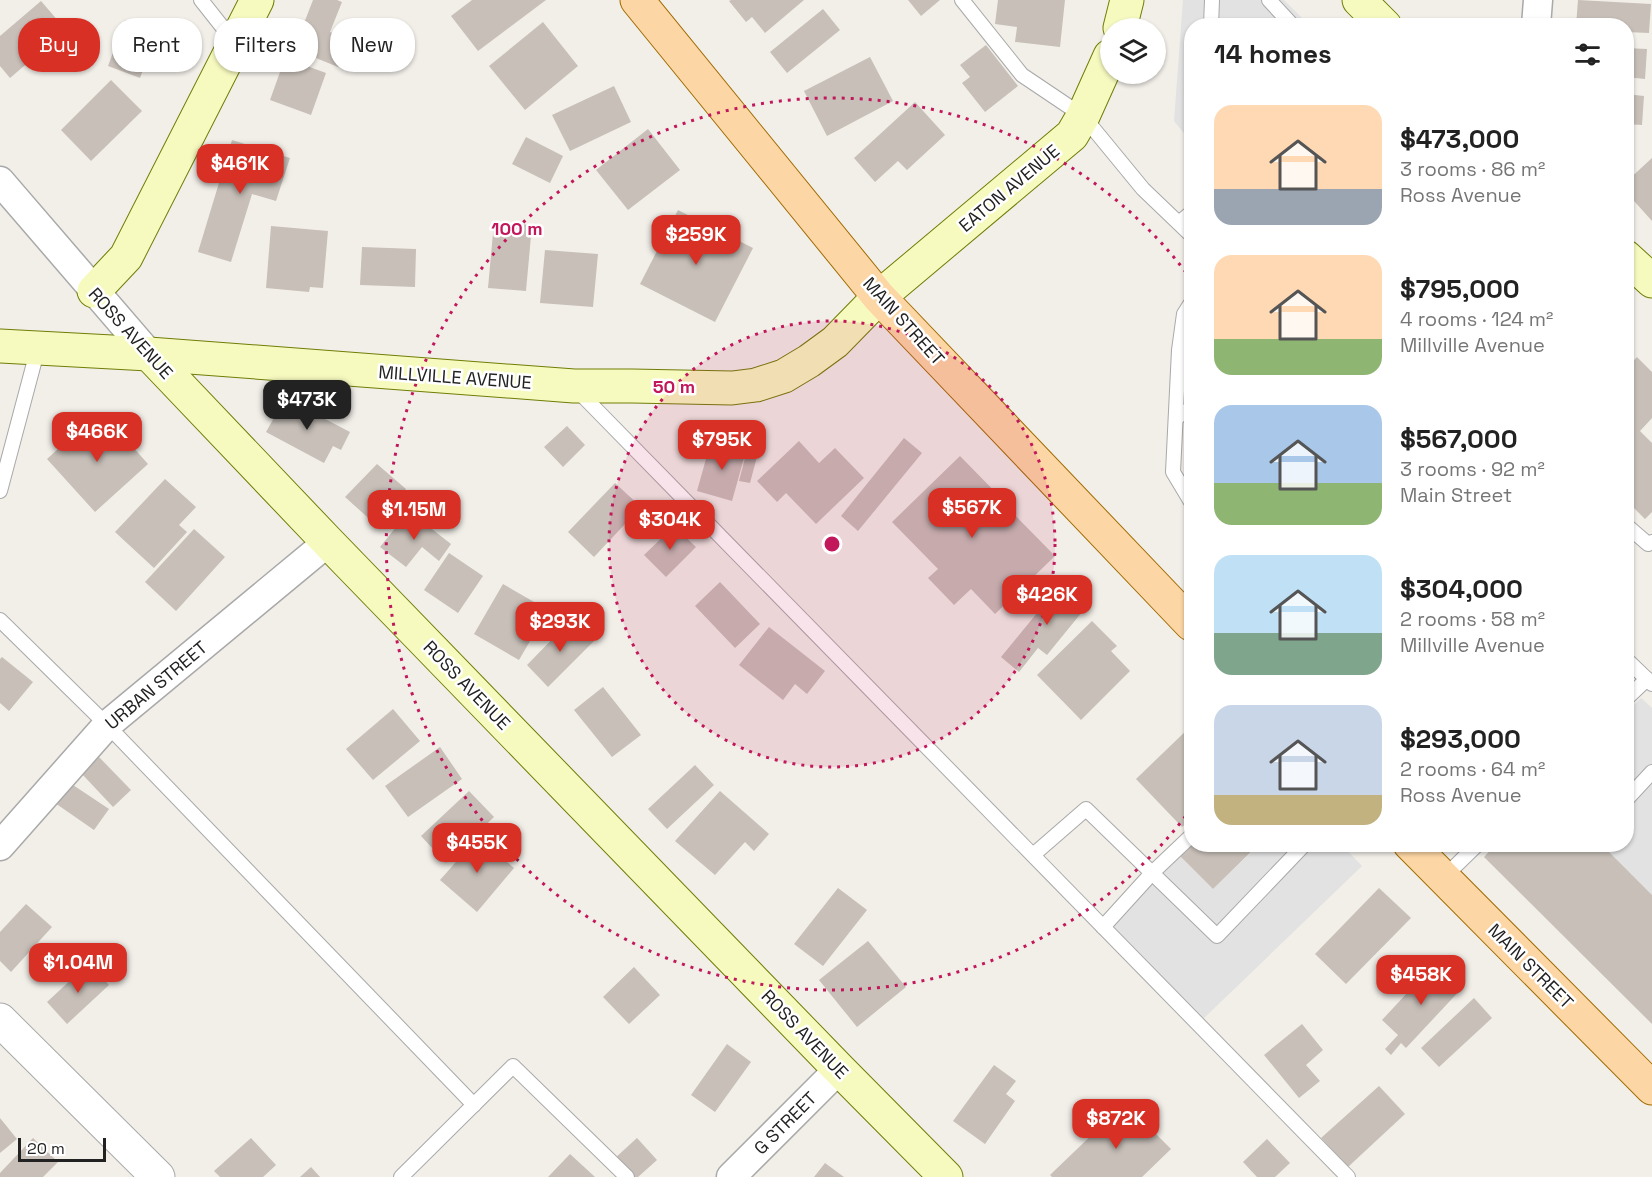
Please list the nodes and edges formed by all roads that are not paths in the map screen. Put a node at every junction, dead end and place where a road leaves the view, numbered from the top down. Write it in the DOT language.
graph roads {
  1 [pos="201,0"];
  2 [pos="257,0"];
  3 [pos="637,0"];
  4 [pos="962,0"];
  5 [pos="1127,0"];
  6 [pos="1212,0"];
  7 [pos="1269,0"];
  8 [pos="1359,0"];
  9 [pos="1538,0"];
  10 [pos="215,18"];
  11 [pos="248,18"];
  12 [pos="1122,18"];
  13 [pos="1211,18"];
  14 [pos="1286,18"];
  15 [pos="1377,18"];
  16 [pos="1537,18"];
  17 [pos="222,72"];
  18 [pos="1100,78"];
  19 [pos="1083,116"];
  20 [pos="0,181"];
  21 [pos="1184,219"];
  22 [pos="1179,223"];
  23 [pos="1184,228"];
  24 [pos="94,291"];
  25 [pos="879,297"];
  26 [pos="1184,314"];
  27 [pos="0,346"];
  28 [pos="38,348"];
  29 [pos="149,354"];
  30 [pos="574,386"];
  31 [pos="1184,413"];
  32 [pos="1176,418"];
  33 [pos="1184,490"];
  34 [pos="0,491"];
  35 [pos="1634,532"];
  36 [pos="328,542"];
  37 [pos="1652,542"];
  38 [pos="1184,617"];
  39 [pos="0,620"];
  40 [pos="1634,669"];
  41 [pos="1649,682"];
  42 [pos="1634,693"];
  43 [pos="107,725"];
  44 [pos="1652,772"];
  45 [pos="1634,791"];
  46 [pos="1184,843"];
  47 [pos="0,846"];
  48 [pos="1297,852"];
  49 [pos="1418,852"];
  50 [pos="1470,852"];
  51 [pos="1033,855"];
  52 [pos="1152,873"];
  53 [pos="1443,878"];
  54 [pos="1103,927"];
  55 [pos="0,1020"];
  56 [pos="839,1069"];
  57 [pos="1652,1088"];
  58 [pos="474,1105"];
  59 [pos="158,1177"];
  60 [pos="401,1177"];
  61 [pos="627,1177"];
  62 [pos="731,1177"];
  63 [pos="946,1177"];
  64 [pos="1348,1177"];
  1 -- 10 [label="lane"];
  2 -- 11 [label="main road"];
  3 -- 25 [label="main road, MAIN STREET"];
  4 -- 19 [label="lane"];
  5 -- 12 [label="main road"];
  6 -- 13 [label="lane"];
  7 -- 14 [label="lane"];
  8 -- 15 [label="main road"];
  9 -- 16 [label="street"];
  17 -- 24 [label="main road"];
  18 -- 19 [label="main road, EATON AVENUE"];
  19 -- 22 [label="lane"];
  19 -- 25 [label="main road, EATON AVENUE"];
  20 -- 24 [label="street, ROSS AVENUE"];
  21 -- 22 [label="lane"];
  22 -- 23 [label="lane"];
  24 -- 29 [label="street, ROSS AVENUE"];
  25 -- 30 [label="main road, MILLVILLE AVENUE"];
  25 -- 38 [label="main road, MAIN STREET"];
  26 -- 32 [label="lane"];
  27 -- 28 [label="main road, MILLVILLE AVENUE"];
  28 -- 29 [label="main road, MILLVILLE AVENUE"];
  28 -- 34 [label="lane"];
  29 -- 30 [label="main road, MILLVILLE AVENUE"];
  29 -- 36 [label="main road, ROSS AVENUE"];
  30 -- 51 [label="lane"];
  31 -- 32 [label="lane"];
  32 -- 33 [label="lane"];
  35 -- 37 [label="lane"];
  36 -- 43 [label="street, URBAN STREET"];
  36 -- 56 [label="main road, ROSS AVENUE"];
  39 -- 43 [label="lane"];
  40 -- 41 [label="lane"];
  41 -- 42 [label="lane"];
  43 -- 47 [label="street, URBAN STREET"];
  43 -- 58 [label="lane"];
  44 -- 45 [label="lane"];
  46 -- 52 [label="lane"];
  48 -- 52 [label="lane"];
  49 -- 53 [label="main road, MAIN STREET"];
  50 -- 53 [label="lane"];
  51 -- 52 [label="lane"];
  51 -- 54 [label="lane"];
  52 -- 54 [label="lane"];
  53 -- 57 [label="main road, MAIN STREET"];
  54 -- 64 [label="lane"];
  55 -- 59 [label="street"];
  56 -- 62 [label="street, G STREET"];
  56 -- 63 [label="main road, ROSS AVENUE"];
  58 -- 60 [label="lane"];
  58 -- 61 [label="lane"];
}
